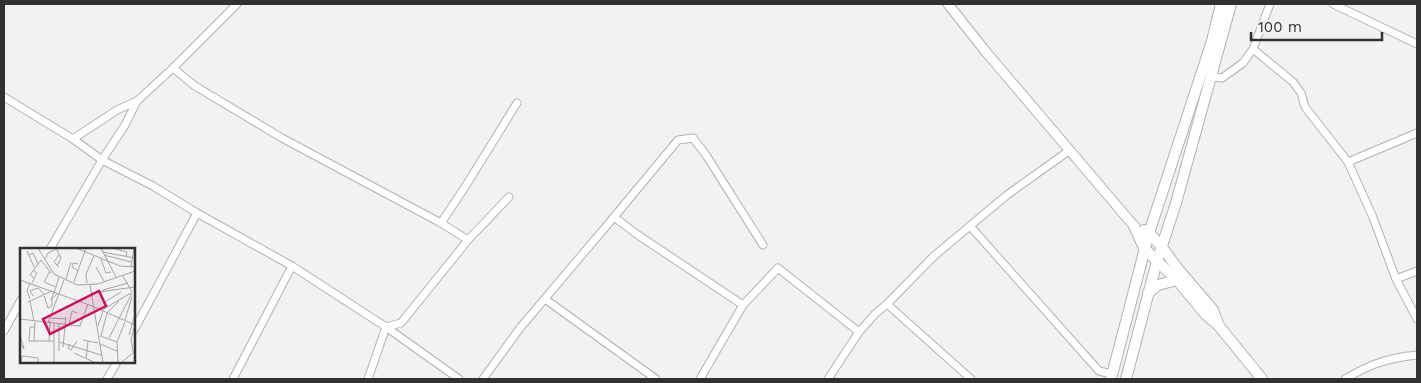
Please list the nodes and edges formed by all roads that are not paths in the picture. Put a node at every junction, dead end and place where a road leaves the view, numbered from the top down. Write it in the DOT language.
graph roads {
  1 [pos="237,4"];
  2 [pos="948,4"];
  3 [pos="1221,4"];
  4 [pos="1231,4"];
  5 [pos="1270,4"];
  6 [pos="1333,4"];
  7 [pos="1417,44"];
  8 [pos="1253,49"];
  9 [pos="173,68"];
  10 [pos="1211,77"];
  11 [pos="5,100"];
  12 [pos="137,101"];
  13 [pos="517,103"];
  14 [pos="1417,133"];
  15 [pos="73,139"];
  16 [pos="1070,150"];
  17 [pos="102,160"];
  18 [pos="1348,162"];
  19 [pos="508,197"];
  20 [pos="197,213"];
  21 [pos="614,217"];
  22 [pos="441,223"];
  23 [pos="970,226"];
  24 [pos="1134,226"];
  25 [pos="1167,227"];
  26 [pos="1148,233"];
  27 [pos="468,240"];
  28 [pos="763,245"];
  29 [pos="1161,246"];
  30 [pos="51,248"];
  31 [pos="1144,248"];
  32 [pos="1156,261"];
  33 [pos="292,266"];
  34 [pos="1417,270"];
  35 [pos="1178,274"];
  36 [pos="1396,279"];
  37 [pos="1148,293"];
  38 [pos="545,299"];
  39 [pos="20,302"];
  40 [pos="887,304"];
  41 [pos="743,305"];
  42 [pos="1417,320"];
  43 [pos="386,327"];
  44 [pos="135,328"];
  45 [pos="4,331"];
  46 [pos="859,332"];
  47 [pos="1417,355"];
  48 [pos="116,363"];
  49 [pos="1112,377"];
  50 [pos="107,379"];
  51 [pos="233,379"];
  52 [pos="368,379"];
  53 [pos="459,379"];
  54 [pos="483,379"];
  55 [pos="656,379"];
  56 [pos="700,379"];
  57 [pos="828,379"];
  58 [pos="971,379"];
  59 [pos="1126,379"];
  60 [pos="1262,379"];
  61 [pos="1345,379"];
  1 -- 9 [label="street"];
  2 -- 16 [label="street"];
  3 -- 26 [label="main road"];
  4 -- 10 [label="main road"];
  5 -- 8 [label="street"];
  6 -- 7 [label="street"];
  8 -- 10 [label="street"];
  8 -- 18 [label="street"];
  9 -- 12 [label="street"];
  9 -- 22 [label="street"];
  10 -- 25 [label="main road"];
  11 -- 15 [label="street"];
  12 -- 15 [label="street"];
  12 -- 17 [label="street"];
  13 -- 22 [label="street"];
  14 -- 18 [label="street"];
  15 -- 17 [label="street"];
  16 -- 23 [label="street"];
  16 -- 24 [label="street"];
  17 -- 20 [label="street"];
  17 -- 30 [label="street"];
  18 -- 36 [label="street"];
  19 -- 27 [label="street"];
  20 -- 33 [label="street"];
  20 -- 44 [label="street"];
  21 -- 28 [label="street"];
  21 -- 38 [label="street"];
  21 -- 41 [label="street"];
  22 -- 27 [label="street"];
  23 -- 40 [label="street"];
  23 -- 49 [label="street"];
  24 -- 26 [label="main road"];
  24 -- 31 [label="main road"];
  25 -- 29 [label="main road"];
  25 -- 35 [label="main road"];
  26 -- 29 [label="main road"];
  26 -- 31 [label="main road"];
  27 -- 43 [label="street"];
  29 -- 32 [label="main road"];
  29 -- 35 [label="main road"];
  31 -- 32 [label="main road"];
  31 -- 49 [label="main road"];
  32 -- 35 [label="main road"];
  32 -- 37 [label="main road"];
  33 -- 43 [label="street"];
  33 -- 51 [label="street"];
  34 -- 36 [label="street"];
  35 -- 37 [label="main road"];
  35 -- 60 [label="main road"];
  36 -- 42 [label="street"];
  37 -- 59 [label="main road"];
  38 -- 54 [label="street"];
  38 -- 55 [label="street"];
  39 -- 45 [label="street"];
  40 -- 46 [label="street"];
  40 -- 58 [label="street"];
  41 -- 46 [label="street"];
  41 -- 56 [label="street"];
  43 -- 52 [label="street"];
  43 -- 53 [label="street"];
  46 -- 57 [label="street"];
  47 -- 61 [label="street"];
  48 -- 50 [label="street"];
}
